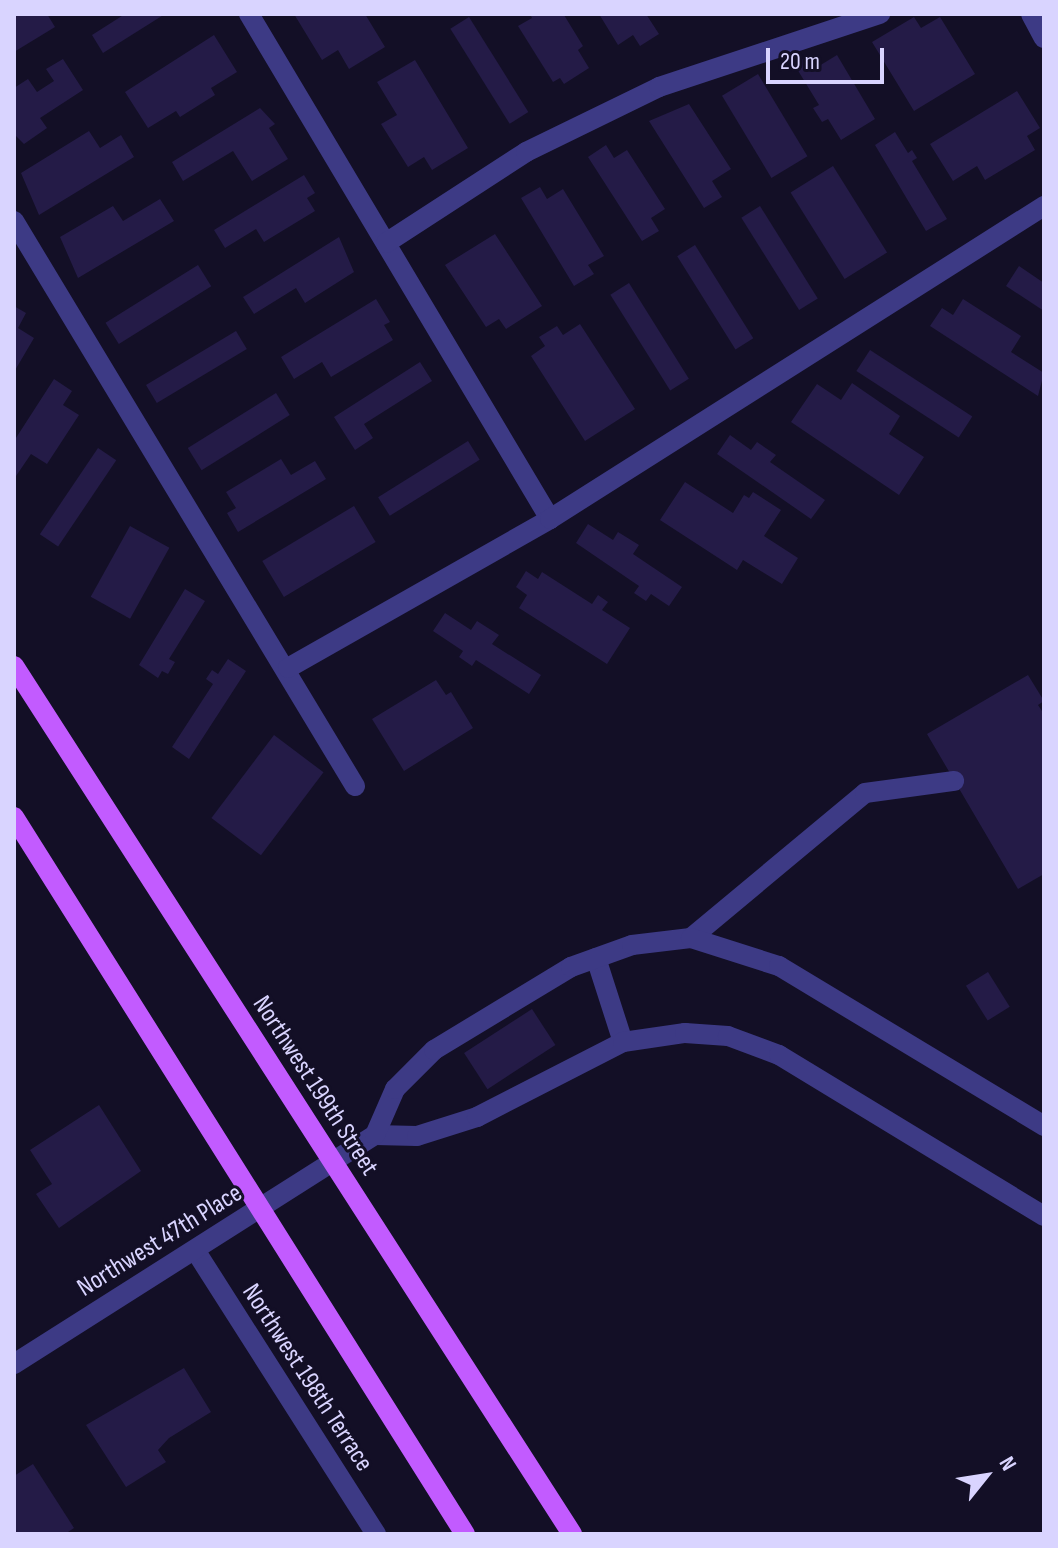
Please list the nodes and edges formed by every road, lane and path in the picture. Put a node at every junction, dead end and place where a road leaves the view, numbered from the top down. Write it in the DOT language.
graph roads {
  1 [pos="249,14"];
  2 [pos="880,14"];
  3 [pos="1031,14"];
  4 [pos="1044,38"];
  5 [pos="1044,206"];
  6 [pos="14,221"];
  7 [pos="386,243"];
  8 [pos="550,519"];
  9 [pos="14,666"];
  10 [pos="288,668"];
  11 [pos="954,781"];
  12 [pos="355,786"];
  13 [pos="14,817"];
  14 [pos="691,938"];
  15 [pos="596,958"];
  16 [pos="623,1042"];
  17 [pos="1044,1126"];
  18 [pos="375,1135"];
  19 [pos="333,1162"];
  20 [pos="264,1207"];
  21 [pos="1044,1216"];
  22 [pos="195,1250"];
  23 [pos="14,1364"];
  24 [pos="376,1534"];
  25 [pos="465,1534"];
  26 [pos="572,1534"];
  1 -- 7 [label="street"];
  2 -- 7 [label="street"];
  3 -- 4 [label="street"];
  5 -- 8 [label="street"];
  6 -- 10 [label="street"];
  7 -- 8 [label="street"];
  8 -- 10 [label="street"];
  9 -- 19 [label="main road, Northwest 199th Street"];
  10 -- 12 [label="street"];
  11 -- 14 [label="street"];
  13 -- 20 [label="main road"];
  14 -- 15 [label="street"];
  14 -- 17 [label="street"];
  15 -- 16 [label="street"];
  15 -- 18 [label="street"];
  16 -- 18 [label="street"];
  16 -- 21 [label="street"];
  18 -- 19 [label="street, Northwest 47th Place"];
  19 -- 20 [label="street, Northwest 47th Place"];
  19 -- 26 [label="main road, Northwest 199th Street"];
  20 -- 22 [label="street, Northwest 47th Place"];
  20 -- 25 [label="main road"];
  22 -- 23 [label="street, Northwest 47th Place"];
  22 -- 24 [label="street, Northwest 198th Terrace"];
}
